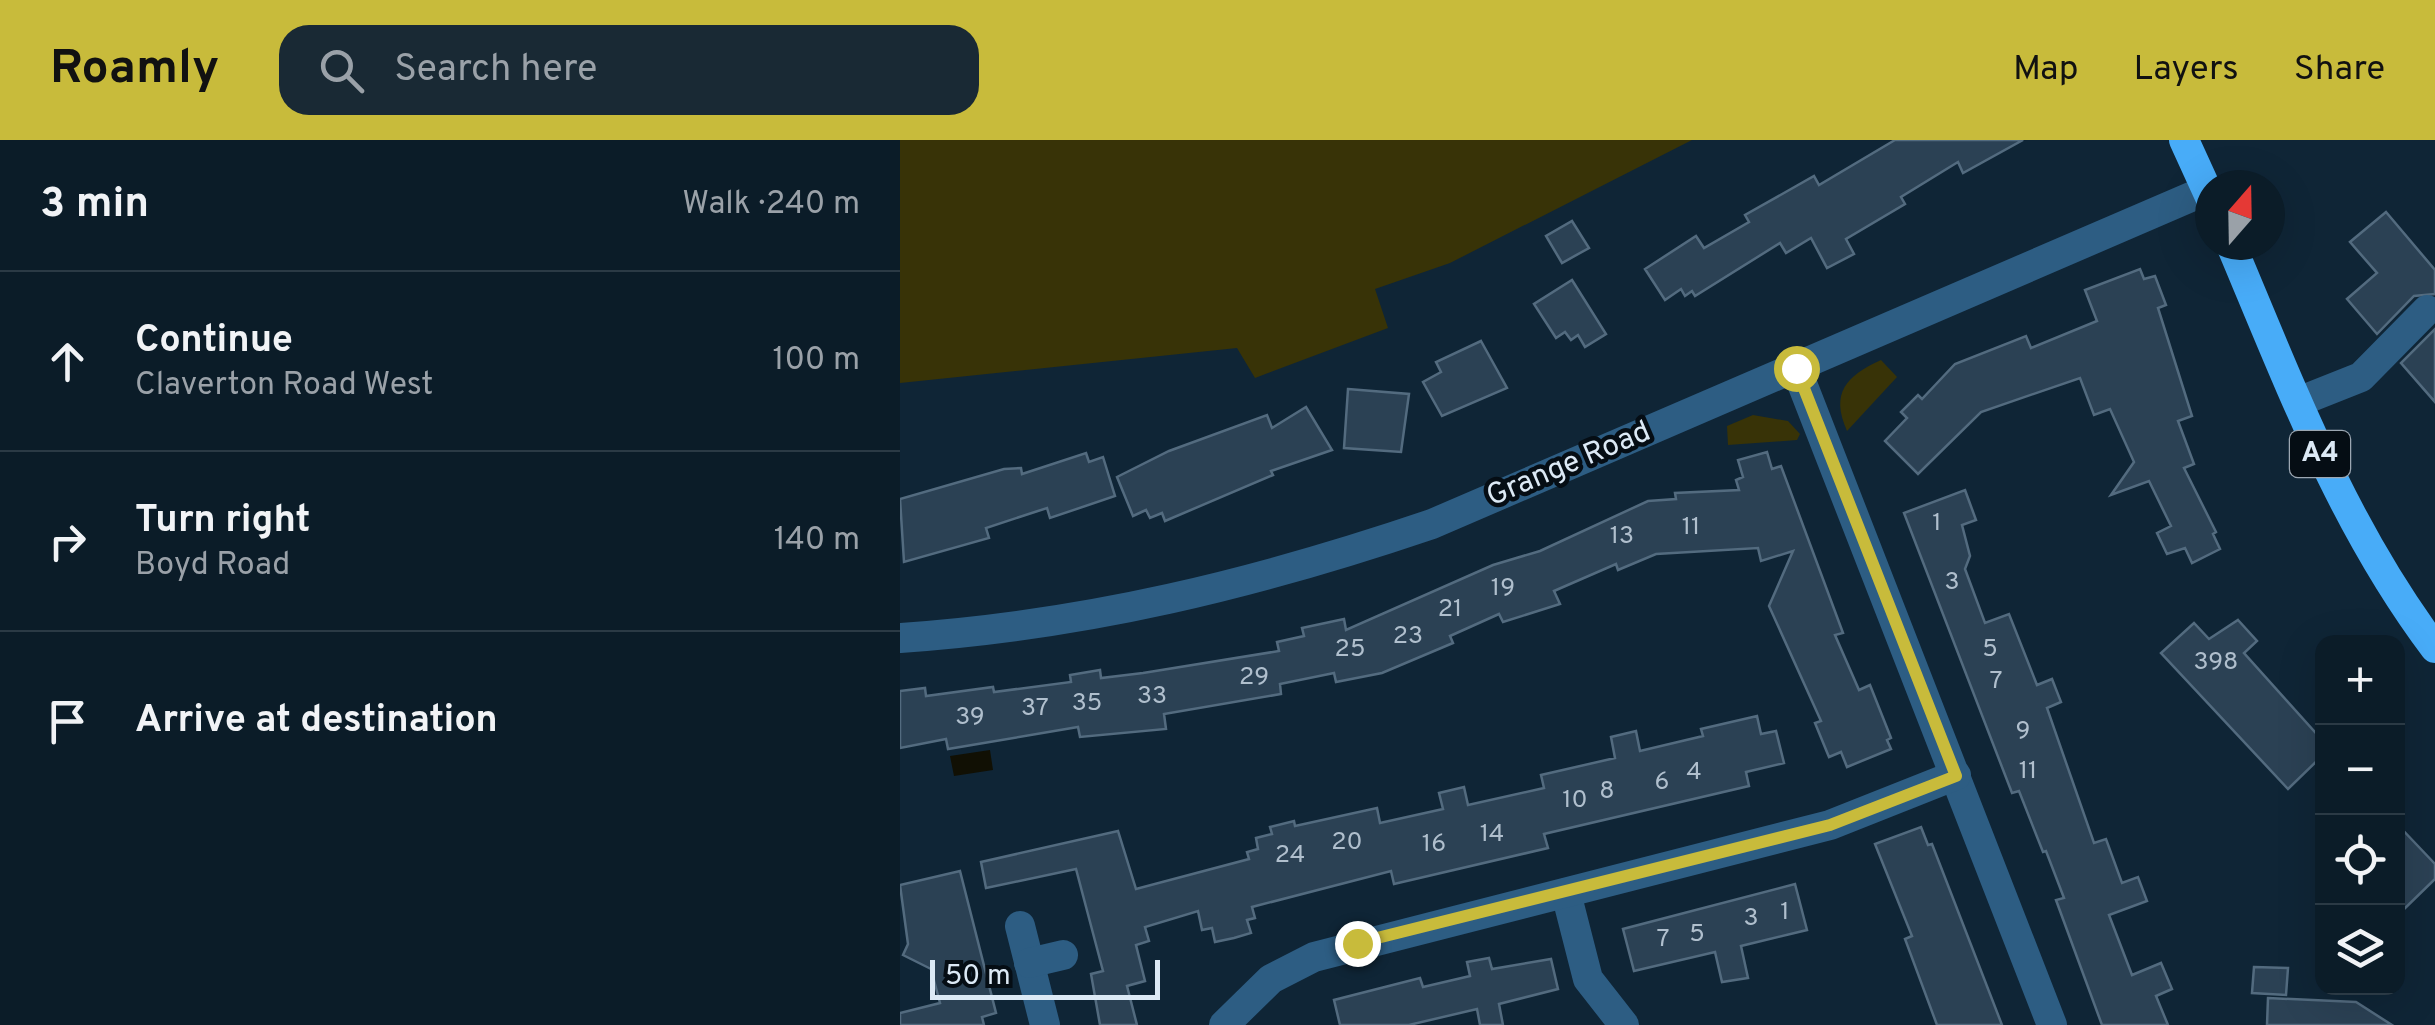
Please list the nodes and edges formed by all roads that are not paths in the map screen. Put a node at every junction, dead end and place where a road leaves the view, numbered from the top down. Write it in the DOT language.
graph roads {
  1 [pos="2184,140"];
  2 [pos="2198,170"];
  3 [pos="2195,200"];
  4 [pos="2237,260"];
  5 [pos="2427,310"];
  6 [pos="1796,368"];
  7 [pos="2298,402"];
  8 [pos="900,638"];
  9 [pos="2435,648"];
  10 [pos="1956,776"];
  11 [pos="1566,893"];
  12 [pos="1020,926"];
  13 [pos="1063,956"];
  14 [pos="1029,963"];
  15 [pos="1045,1025"];
  16 [pos="1224,1025"];
  17 [pos="1624,1025"];
  18 [pos="2052,1025"];
  1 -- 2 [label="highway"];
  3 -- 6 [label="street, Grange Road"];
  4 -- 7 [label="highway, A4"];
  5 -- 7 [label="street"];
  6 -- 8 [label="street, Grange Road"];
  6 -- 10 [label="street"];
  7 -- 9 [label="highway, A4"];
  10 -- 11 [label="street"];
  10 -- 18 [label="street"];
  11 -- 16 [label="street"];
  11 -- 17 [label="street"];
  12 -- 14 [label="street"];
  13 -- 14 [label="street"];
  14 -- 15 [label="street"];
}
